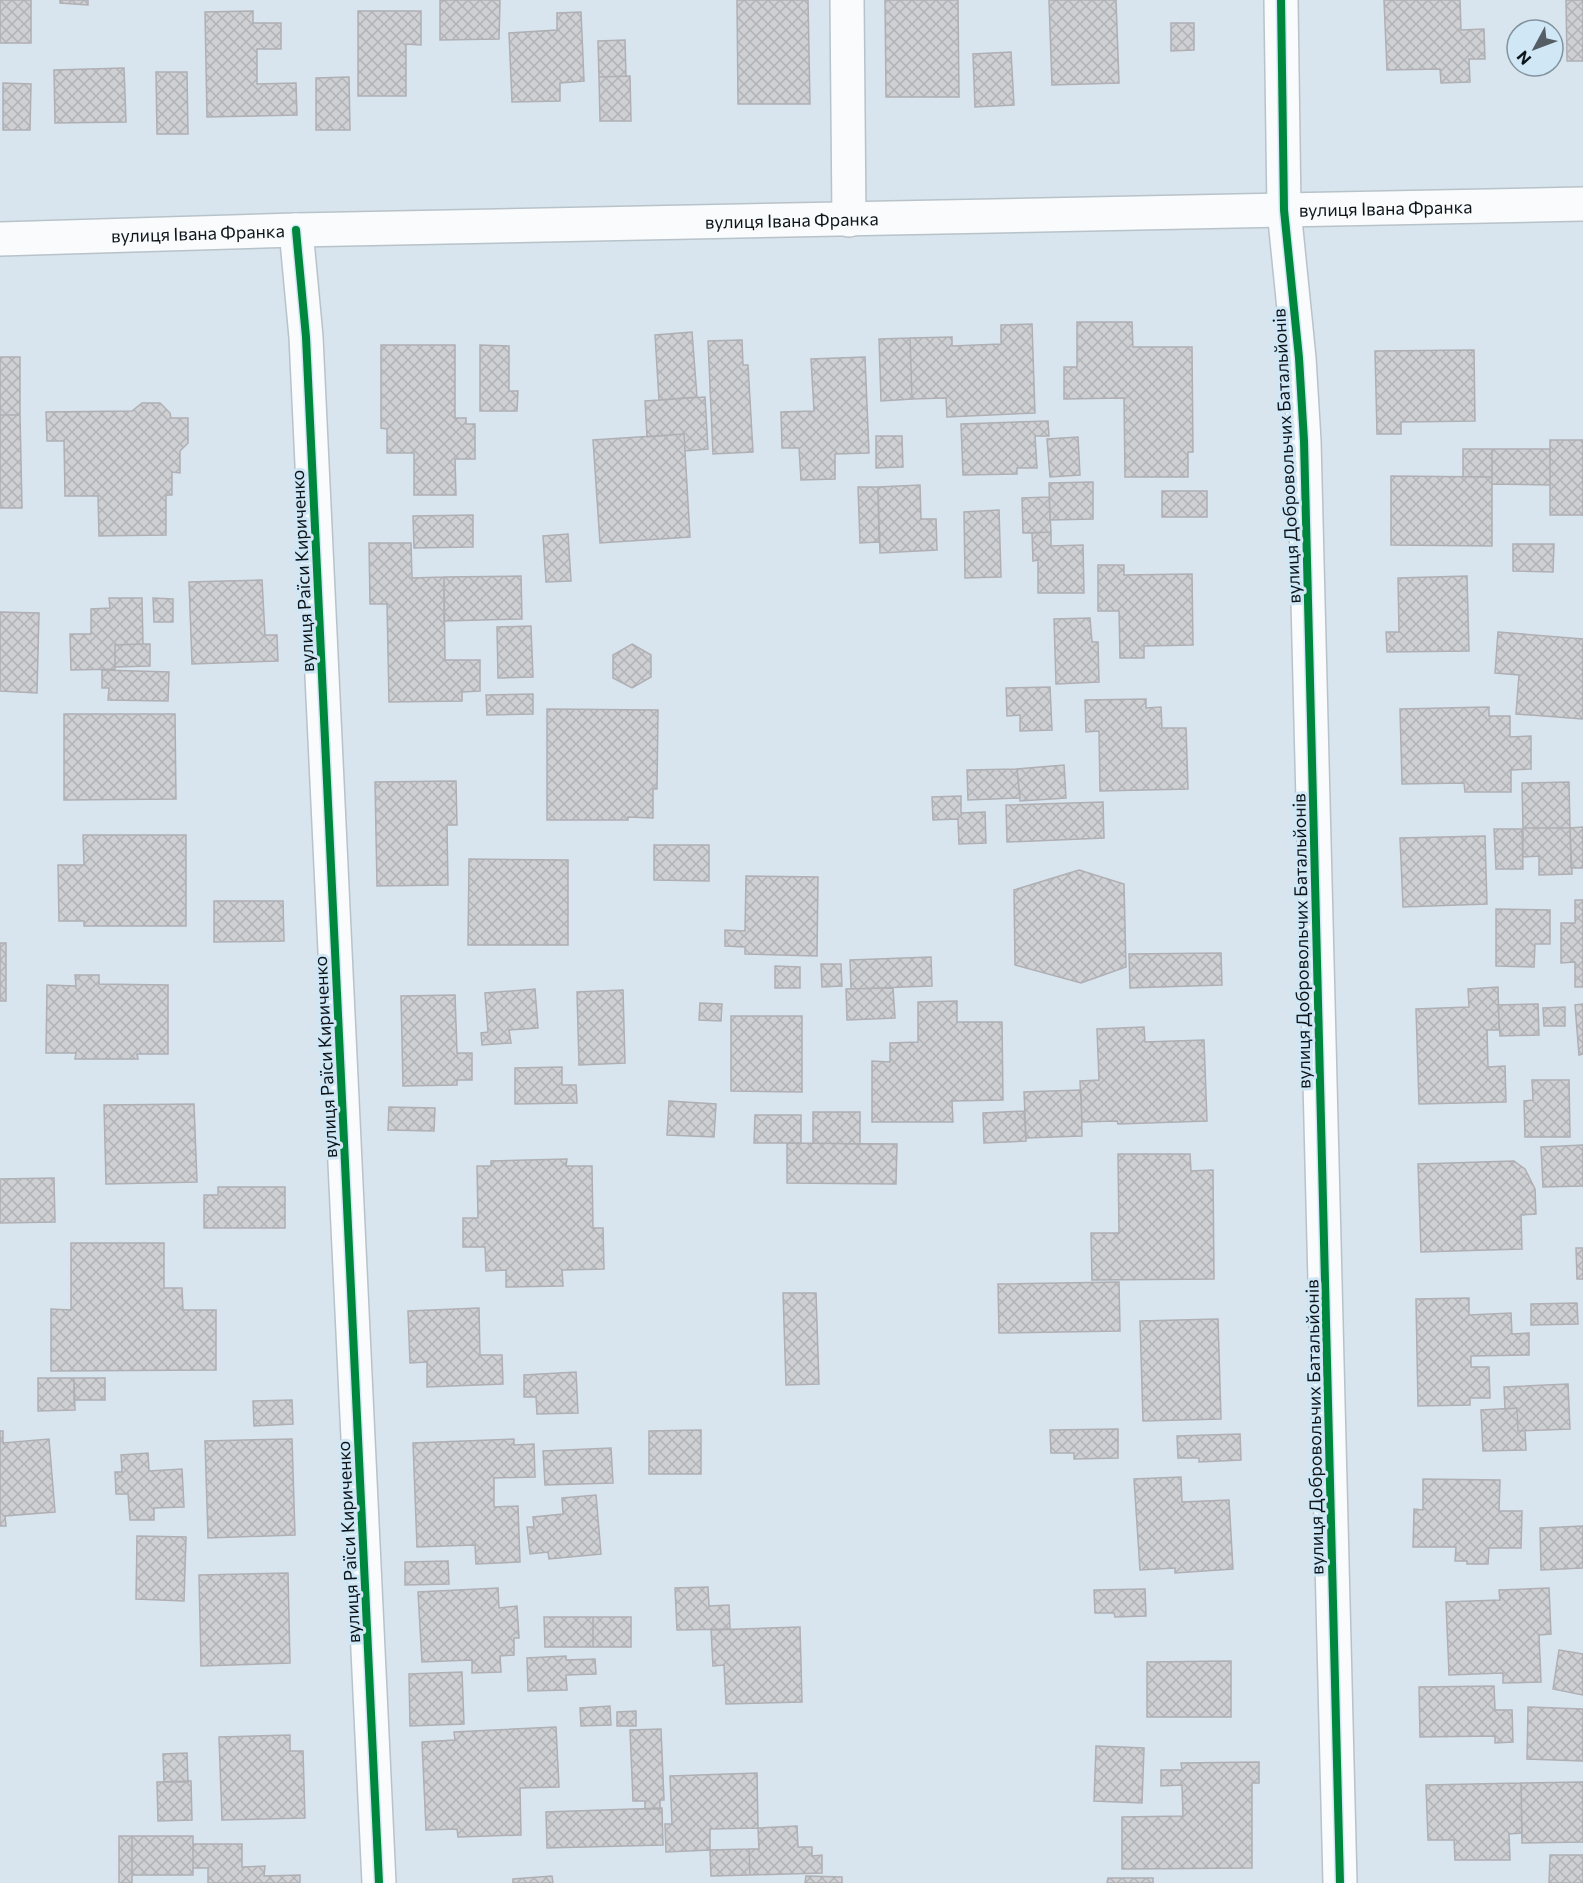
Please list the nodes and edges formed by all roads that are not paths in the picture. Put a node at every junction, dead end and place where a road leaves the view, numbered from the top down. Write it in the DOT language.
graph roads {
  1 [pos="847,0"];
  2 [pos="1281,0"];
  3 [pos="1583,204"];
  4 [pos="1284,210"];
  5 [pos="849,220"];
  6 [pos="296,230"];
  7 [pos="0,239"];
  8 [pos="379,1883"];
  9 [pos="1340,1883"];
  1 -- 5 [label="street"];
  2 -- 4 [label="street, вулиця Добровольчих Батальйонів"];
  3 -- 4 [label="street, вулиця Івана Франка"];
  4 -- 5 [label="street, вулиця Івана Франка"];
  4 -- 9 [label="street, вулиця Добровольчих Батальйонів"];
  5 -- 6 [label="street, вулиця Івана Франка"];
  6 -- 7 [label="street, вулиця Івана Франка"];
  6 -- 8 [label="street, вулиця Раїси Кириченко"];
}
